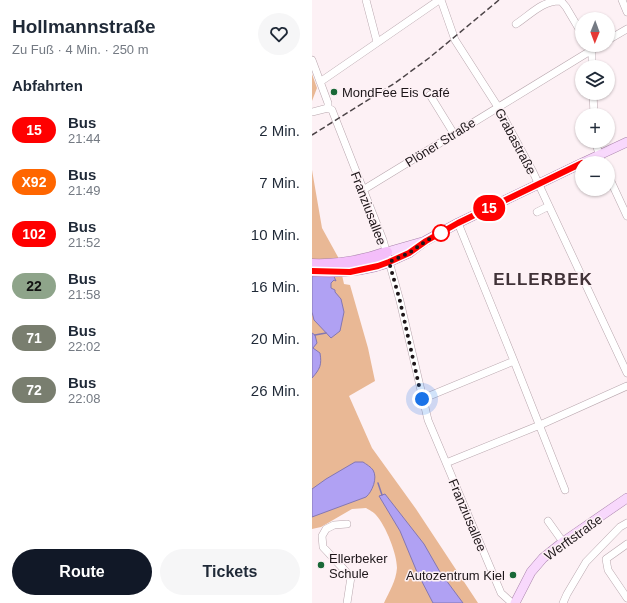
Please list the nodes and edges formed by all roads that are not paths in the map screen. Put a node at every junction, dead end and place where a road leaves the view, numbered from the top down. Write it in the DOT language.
graph roads {
  1 [pos="366,0"];
  2 [pos="440,0"];
  3 [pos="622,0"];
  4 [pos="627,12"];
  5 [pos="575,22"];
  6 [pos="516,24"];
  7 [pos="627,29"];
  8 [pos="615,36"];
  9 [pos="377,42"];
  10 [pos="584,52"];
  11 [pos="312,60"];
  12 [pos="320,82"];
  13 [pos="430,95"];
  14 [pos="498,107"];
  15 [pos="328,108"];
  16 [pos="312,112"];
  17 [pos="454,134"];
  18 [pos="627,142"];
  19 [pos="606,156"];
  20 [pos="575,166"];
  21 [pos="538,184"];
  22 [pos="363,190"];
  23 [pos="615,190"];
  24 [pos="549,206"];
  25 [pos="537,212"];
  26 [pos="627,216"];
  27 [pos="458,223"];
  28 [pos="426,241"];
  29 [pos="387,252"];
  30 [pos="389,262"];
  31 [pos="312,264"];
  32 [pos="349,267"];
  33 [pos="312,271"];
  34 [pos="514,361"];
  35 [pos="627,373"];
  36 [pos="627,386"];
  37 [pos="422,399"];
  38 [pos="540,425"];
  39 [pos="446,463"];
  40 [pos="565,490"];
  41 [pos="627,498"];
  42 [pos="548,521"];
  43 [pos="627,523"];
  44 [pos="347,524"];
  45 [pos="563,542"];
  46 [pos="627,544"];
  47 [pos="627,598"];
  48 [pos="347,603"];
  49 [pos="512,603"];
  50 [pos="515,603"];
  51 [pos="563,603"];
  1 -- 9 [label="street"];
  2 -- 9 [label="street"];
  2 -- 14 [label="street, Grabastraße"];
  3 -- 4 [label="street"];
  5 -- 6 [label="street"];
  7 -- 8 [label="street"];
  9 -- 12 [label="street"];
  10 -- 14 [label="street, Plöner Straße"];
  11 -- 12 [label="street, Franziusallee"];
  12 -- 15 [label="street, Franziusallee"];
  13 -- 17 [label="street"];
  14 -- 17 [label="street, Plöner Straße"];
  14 -- 21 [label="street, Grabastraße"];
  15 -- 16 [label="street"];
  15 -- 22 [label="street, Franziusallee"];
  17 -- 22 [label="street, Plöner Straße"];
  18 -- 19 [label="main road"];
  20 -- 21 [label="main road"];
  21 -- 24 [label="street, Grabastraße"];
  21 -- 27 [label="main road"];
  22 -- 29 [label="street, Franziusallee"];
  23 -- 26 [label="street"];
  24 -- 25 [label="street"];
  24 -- 35 [label="street, Grabastraße"];
  27 -- 28 [label="main road"];
  27 -- 34 [label="street"];
  28 -- 29 [label="main road"];
  28 -- 30 [label="main road"];
  29 -- 30 [label="street, Franziusallee"];
  29 -- 32 [label="highway"];
  30 -- 32 [label="highway"];
  30 -- 37 [label="street, Franziusallee"];
  31 -- 32 [label="highway"];
  32 -- 33 [label="highway"];
  34 -- 37 [label="street"];
  34 -- 38 [label="street"];
  36 -- 38 [label="street"];
  37 -- 39 [label="street, Franziusallee"];
  38 -- 39 [label="street"];
  38 -- 40 [label="street"];
  39 -- 49 [label="street, Franziusallee"];
  41 -- 45 [label="main road, Werftstraße"];
  42 -- 45 [label="street"];
  43 -- 51 [label="street"];
  44 -- 48 [label="street"];
  45 -- 50 [label="main road, Werftstraße"];
  46 -- 47 [label="street"];
}
